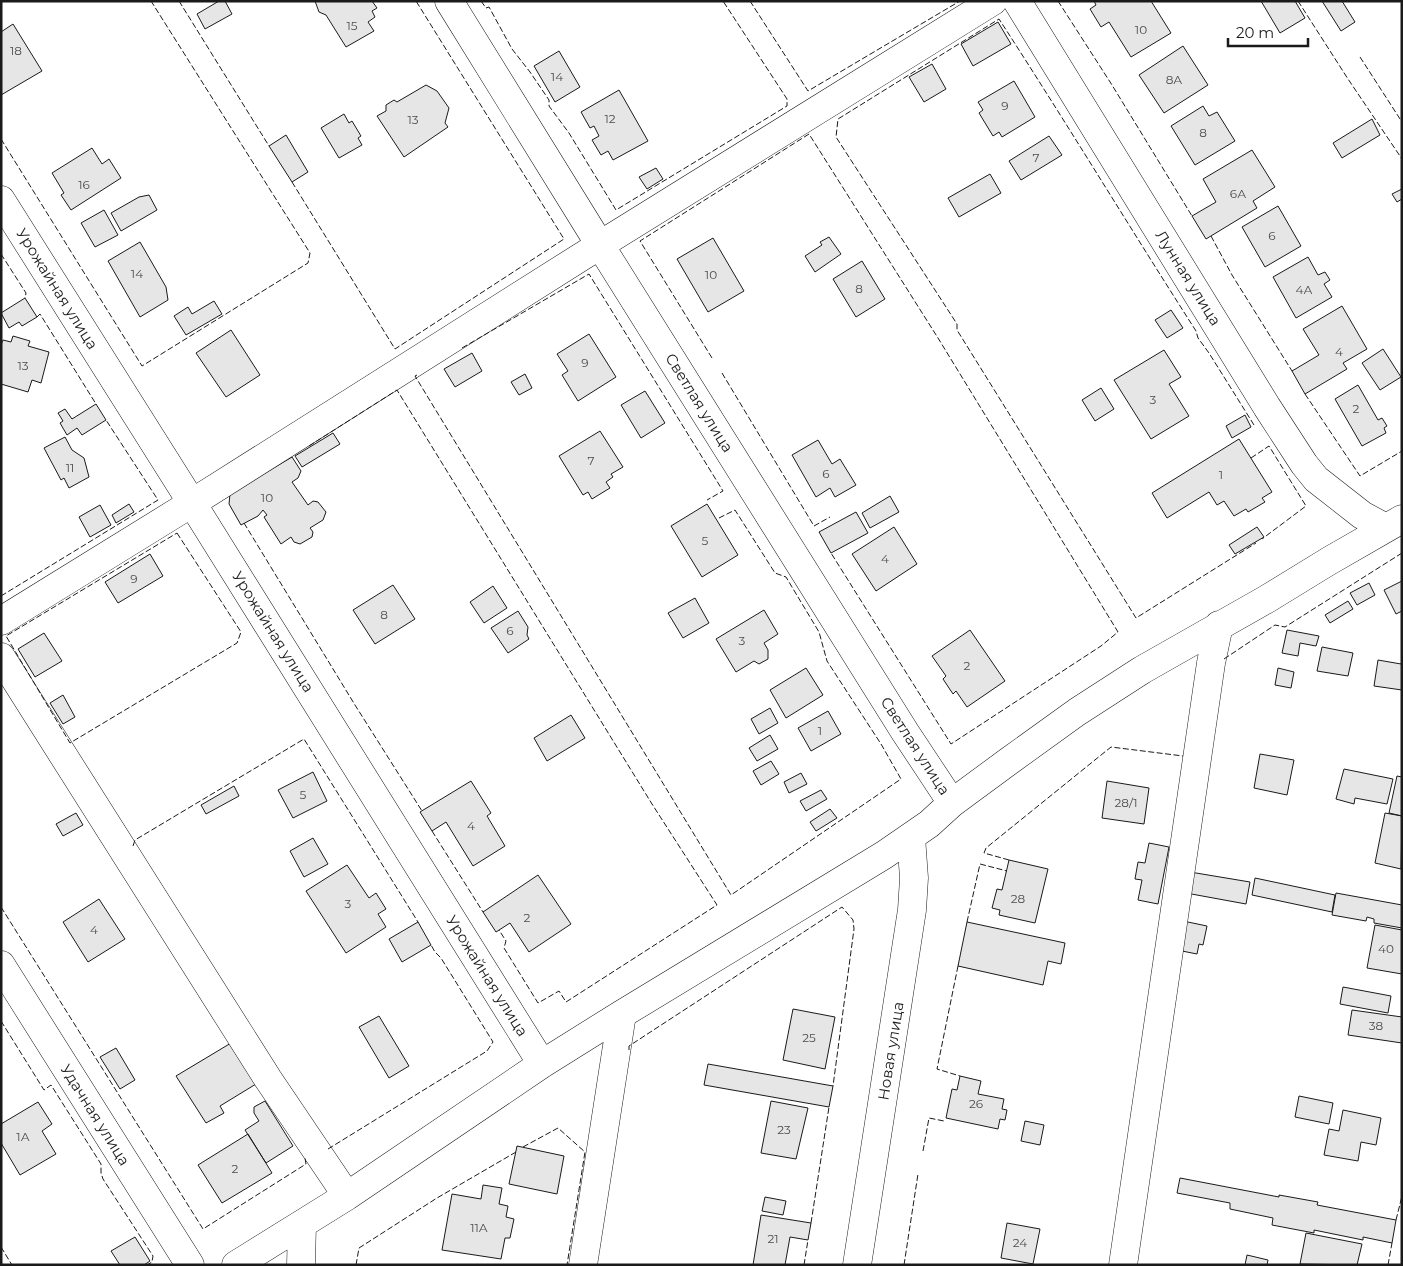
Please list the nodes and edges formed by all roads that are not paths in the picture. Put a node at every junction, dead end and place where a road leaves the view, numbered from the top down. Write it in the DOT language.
graph roads {
  1 [pos="449,1"];
  2 [pos="993,1"];
  3 [pos="1017,1"];
  4 [pos="1,200"];
  5 [pos="600,245"];
  6 [pos="192,503"];
  7 [pos="1394,524"];
  8 [pos="1,621"];
  9 [pos="1219,625"];
  10 [pos="1,657"];
  11 [pos="952,803"];
  12 [pos="911,837"];
  13 [pos="1,965"];
  14 [pos="622,1014"];
  15 [pos="542,1064"];
  16 [pos="347,1196"];
  17 [pos="302,1224"];
  18 [pos="190,1265"];
  19 [pos="236,1265"];
  20 [pos="301,1265"];
  21 [pos="583,1265"];
  22 [pos="857,1265"];
  23 [pos="1123,1265"];
  1 -- 5 [label="street, Светлая улица"];
  2 -- 5 [label="street"];
  3 -- 7 [label="street, Лунная улица"];
  4 -- 6 [label="street, Урожайная улица"];
  5 -- 6 [label="street"];
  5 -- 11 [label="street, Светлая улица"];
  6 -- 8 [label="street"];
  6 -- 15 [label="street, Урожайная улица"];
  7 -- 9 [label="street"];
  9 -- 11 [label="street"];
  9 -- 23 [label="street"];
  10 -- 16 [label="street"];
  11 -- 12 [label="street"];
  12 -- 14 [label="street"];
  12 -- 22 [label="street, Новая улица"];
  13 -- 18 [label="street, Удачная улица"];
  14 -- 15 [label="street"];
  14 -- 21 [label="street"];
  15 -- 16 [label="street"];
  16 -- 17 [label="street"];
  17 -- 19 [label="street"];
  17 -- 20 [label="street"];
}
